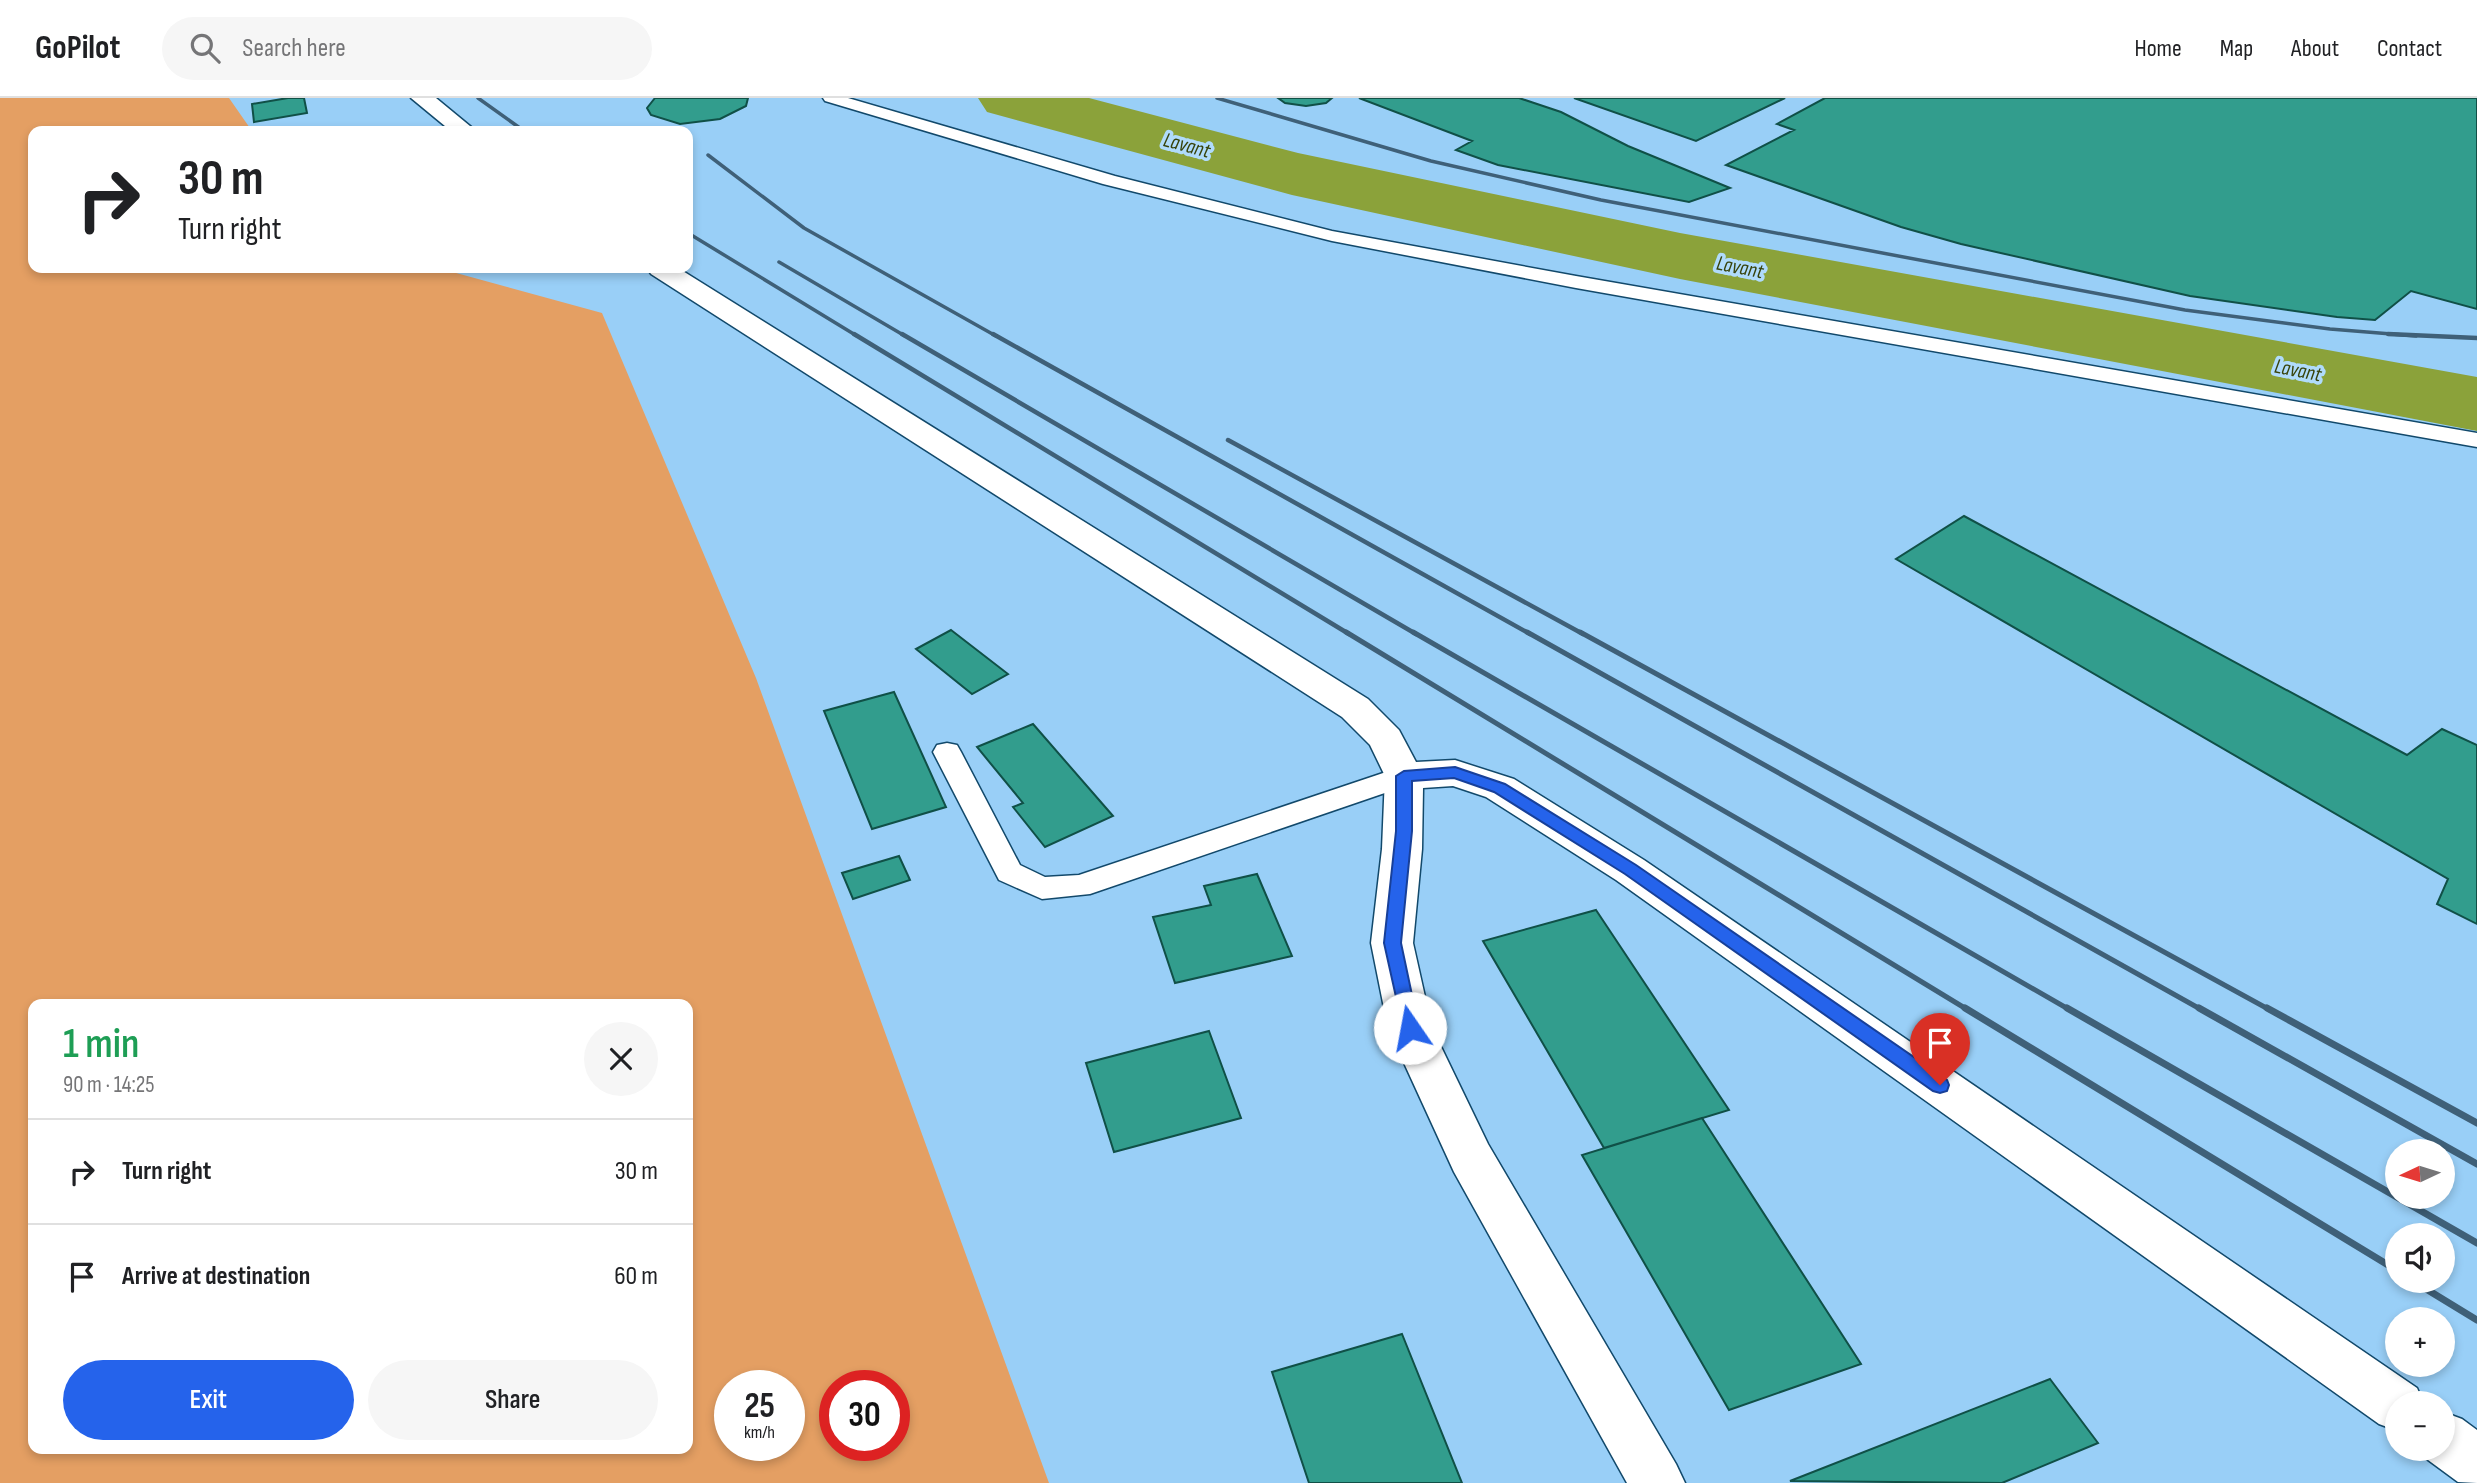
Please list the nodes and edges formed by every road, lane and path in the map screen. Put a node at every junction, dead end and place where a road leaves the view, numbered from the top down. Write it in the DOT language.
graph roads {
  1 [pos="422,98"];
  2 [pos="831,98"];
  3 [pos="458,126"];
  4 [pos="668,273"];
  5 [pos="2477,440"];
  6 [pos="947,752"];
  7 [pos="1404,776"];
  8 [pos="2385,1397"];
  9 [pos="2455,1446"];
  10 [pos="2477,1462"];
  11 [pos="1657,1483"];
  1 -- 3 [label="street"];
  2 -- 5 [label="lane"];
  4 -- 7 [label="street"];
  6 -- 7 [label="lane"];
  7 -- 8 [label="street"];
  7 -- 11 [label="street"];
  9 -- 10 [label="street"];
}
